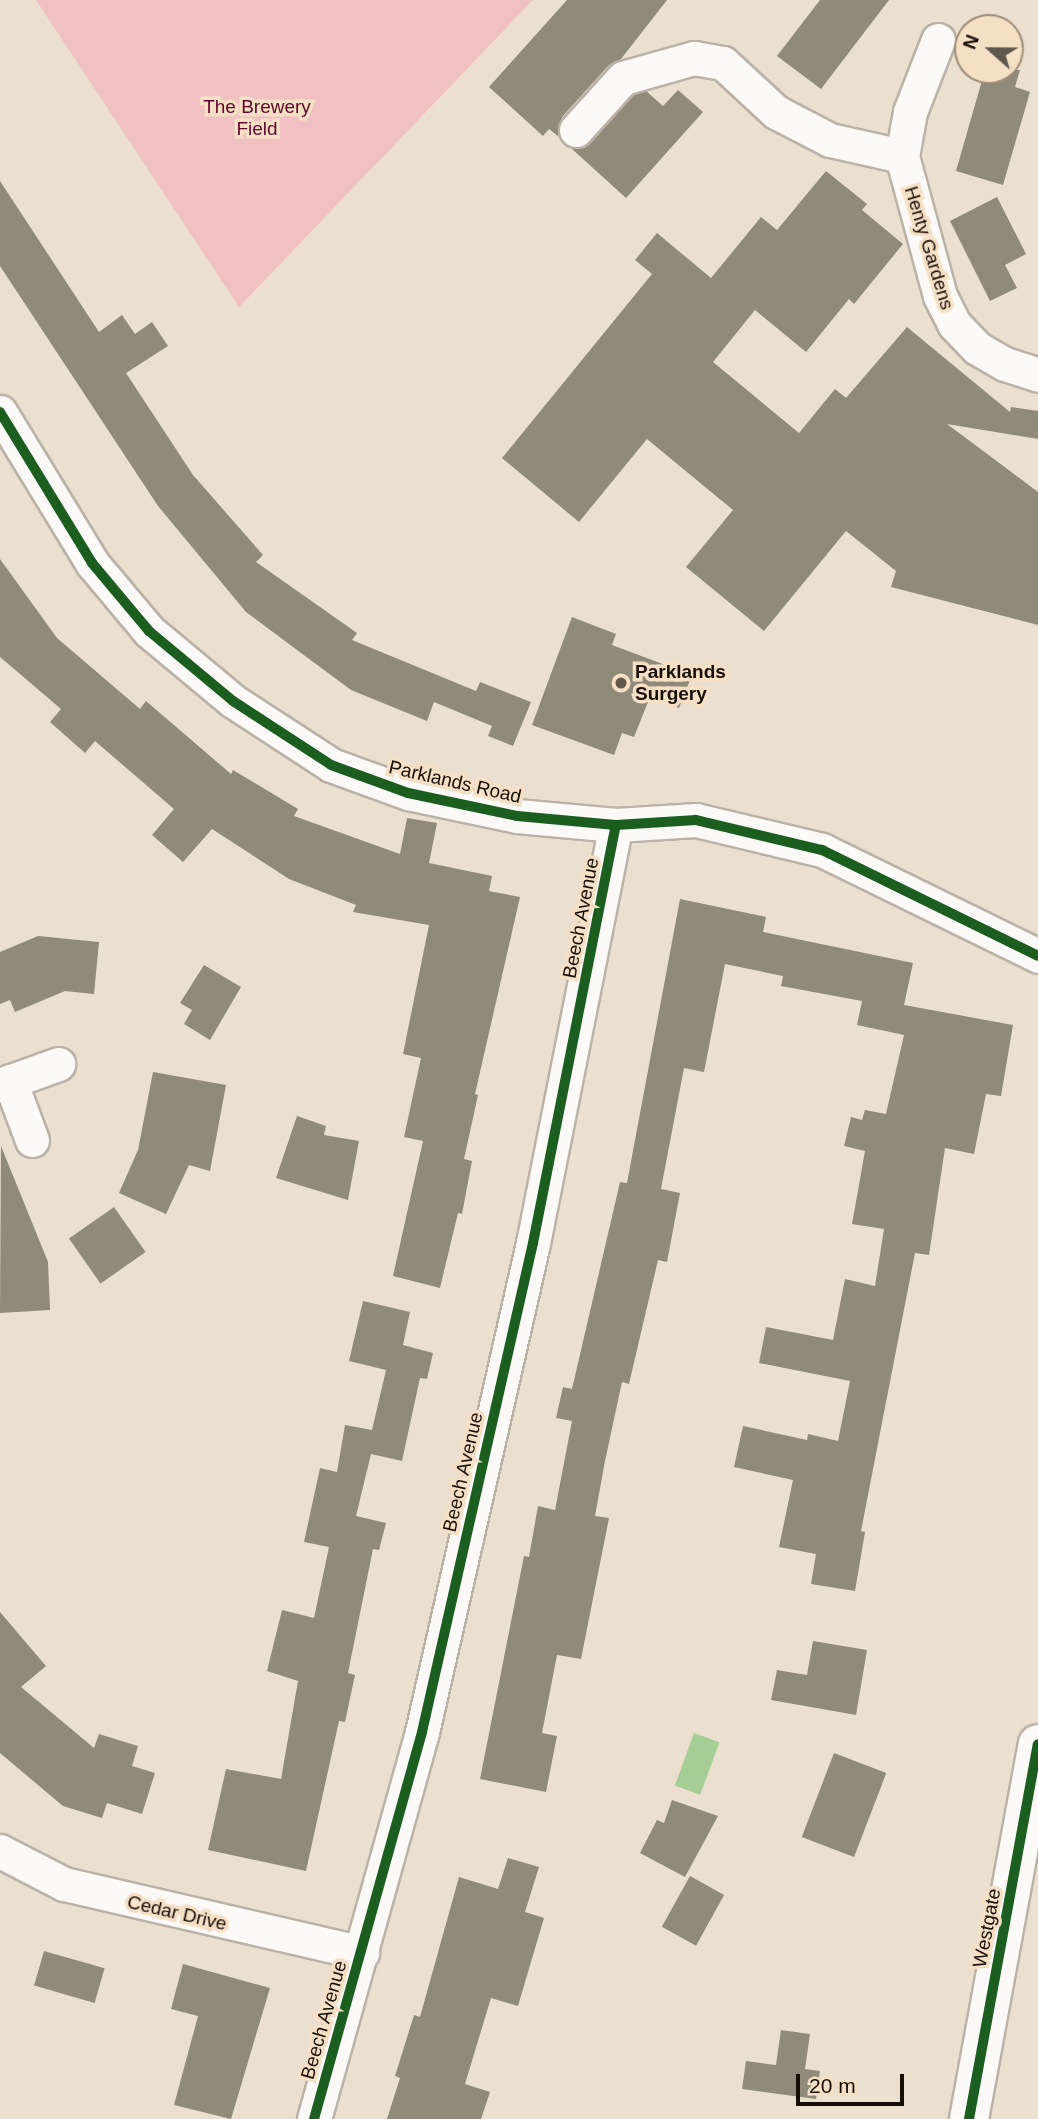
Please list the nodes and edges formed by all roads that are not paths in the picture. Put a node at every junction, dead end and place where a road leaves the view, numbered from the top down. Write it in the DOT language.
graph roads {
  1 [pos="938,40"];
  2 [pos="576,130"];
  3 [pos="902,156"];
  4 [pos="1038,375"];
  5 [pos="0,412"];
  6 [pos="616,825"];
  7 [pos="1038,956"];
  8 [pos="58,1064"];
  9 [pos="5,1083"];
  10 [pos="32,1140"];
  11 [pos="1038,1744"];
  12 [pos="0,1851"];
  13 [pos="362,1953"];
  14 [pos="314,2119"];
  15 [pos="969,2119"];
  1 -- 3 [label="street, Henty Gardens"];
  2 -- 3 [label="street"];
  3 -- 4 [label="street, Henty Gardens"];
  5 -- 6 [label="street, Parklands Road"];
  6 -- 7 [label="street, Parklands Road"];
  6 -- 13 [label="street, Beech Avenue"];
  8 -- 9 [label="street"];
  9 -- 10 [label="street"];
  11 -- 15 [label="street, Westgate"];
  12 -- 13 [label="street, Cedar Drive"];
  13 -- 14 [label="street, Beech Avenue"];
}
